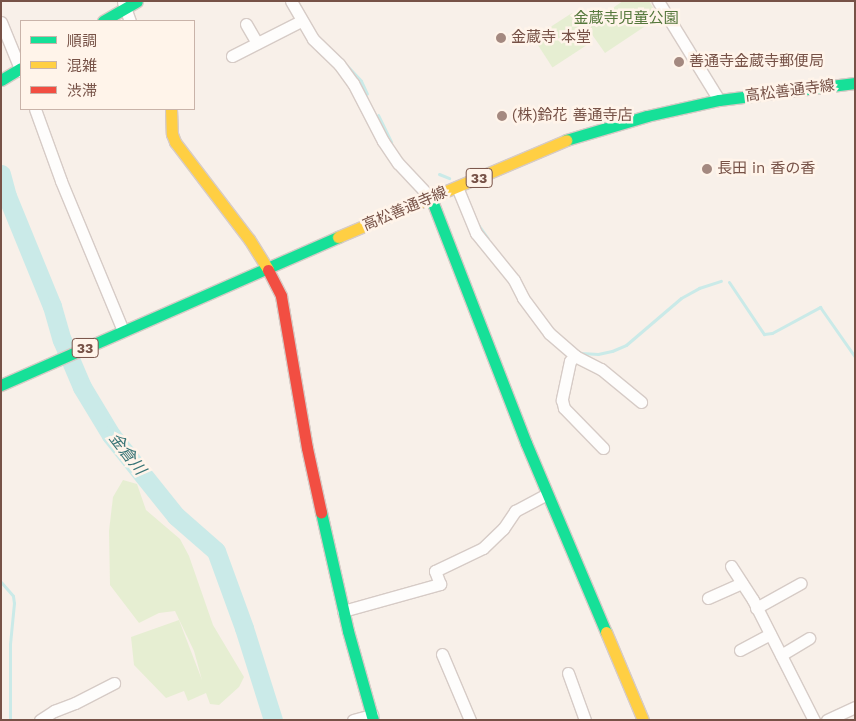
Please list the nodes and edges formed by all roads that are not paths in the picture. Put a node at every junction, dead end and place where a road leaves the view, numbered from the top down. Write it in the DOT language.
graph roads {
  1 [pos="137,1"];
  2 [pos="291,1"];
  3 [pos="658,1"];
  4 [pos="124,5"];
  5 [pos="104,20"];
  6 [pos="130,20"];
  7 [pos="301,21"];
  8 [pos="1,22"];
  9 [pos="246,24"];
  10 [pos="257,43"];
  11 [pos="232,56"];
  12 [pos="20,69"];
  13 [pos="1,80"];
  14 [pos="855,83"];
  15 [pos="719,100"];
  16 [pos="35,110"];
  17 [pos="171,110"];
  18 [pos="457,187"];
  19 [pos="430,198"];
  20 [pos="268,269"];
  21 [pos="122,332"];
  22 [pos="574,356"];
  23 [pos="1,385"];
  24 [pos="641,402"];
  25 [pos="603,448"];
  26 [pos="547,494"];
  27 [pos="730,566"];
  28 [pos="742,583"];
  29 [pos="801,583"];
  30 [pos="708,598"];
  31 [pos="756,608"];
  32 [pos="344,611"];
  33 [pos="770,634"];
  34 [pos="809,638"];
  35 [pos="740,650"];
  36 [pos="442,654"];
  37 [pos="781,655"];
  38 [pos="568,673"];
  39 [pos="114,683"];
  40 [pos="855,707"];
  41 [pos="372,717"];
  42 [pos="40,720"];
  43 [pos="353,720"];
  44 [pos="470,720"];
  45 [pos="585,720"];
  46 [pos="643,720"];
  47 [pos="814,720"];
  48 [pos="827,720"];
  1 -- 4 [label="street"];
  2 -- 7 [label="street"];
  3 -- 15 [label="street"];
  4 -- 5 [label="street"];
  4 -- 6 [label="street"];
  7 -- 10 [label="street"];
  7 -- 19 [label="street"];
  8 -- 12 [label="street"];
  9 -- 10 [label="street"];
  10 -- 11 [label="street"];
  12 -- 13 [label="street"];
  14 -- 15 [label="street, 高松善通寺線 / 33"];
  15 -- 18 [label="street, 高松善通寺線 / 33"];
  16 -- 21 [label="street"];
  17 -- 20 [label="street"];
  18 -- 19 [label="street, 高松善通寺線 / 33"];
  18 -- 22 [label="street"];
  19 -- 20 [label="street, 高松善通寺線 / 33"];
  19 -- 26 [label="street"];
  20 -- 21 [label="street, 高松善通寺線 / 33"];
  20 -- 32 [label="street"];
  21 -- 23 [label="street, 高松善通寺線 / 33"];
  22 -- 24 [label="street"];
  22 -- 25 [label="street"];
  26 -- 32 [label="street"];
  26 -- 46 [label="street"];
  27 -- 28 [label="street"];
  28 -- 30 [label="street"];
  28 -- 31 [label="street"];
  29 -- 31 [label="street"];
  31 -- 33 [label="street"];
  32 -- 41 [label="street"];
  33 -- 35 [label="street"];
  33 -- 37 [label="street"];
  34 -- 37 [label="street"];
  36 -- 44 [label="street"];
  37 -- 47 [label="street"];
  38 -- 45 [label="street"];
  39 -- 42 [label="street"];
  40 -- 48 [label="street"];
  41 -- 43 [label="street"];
}
